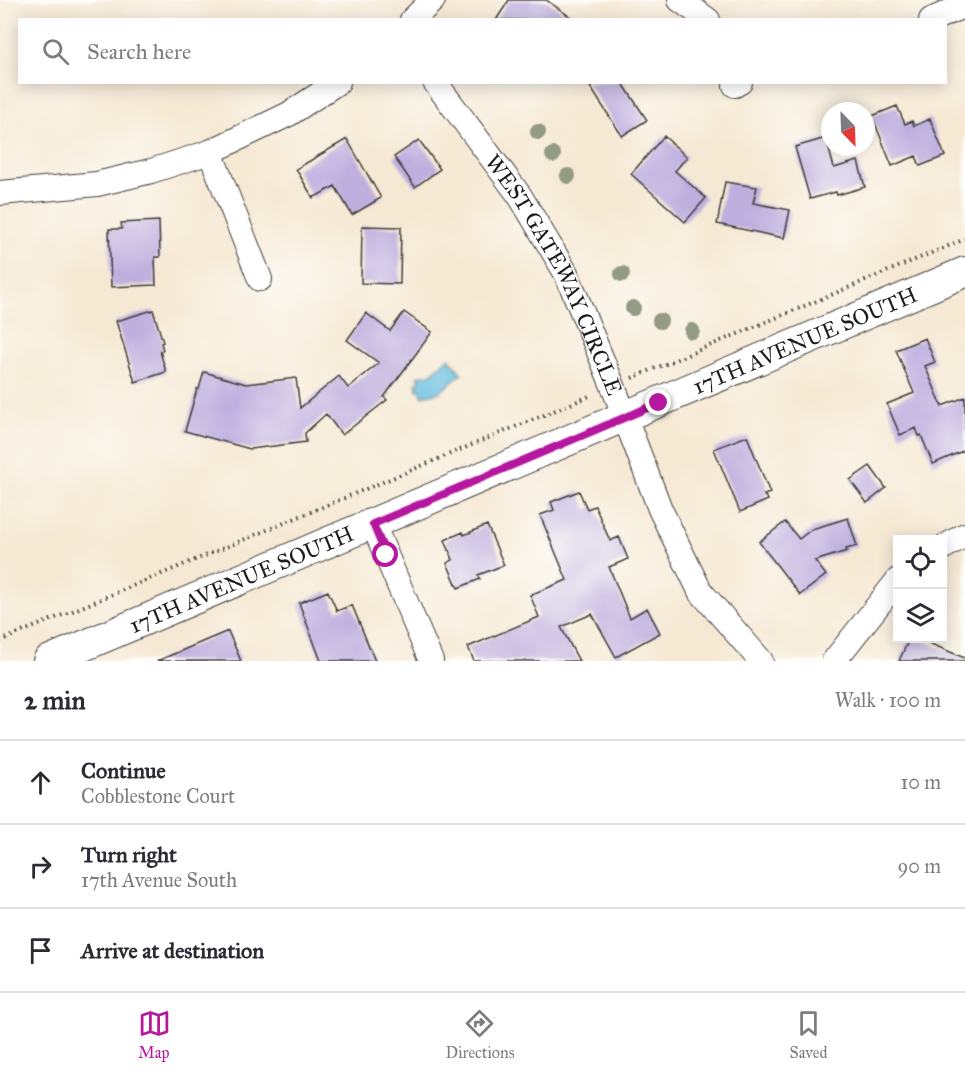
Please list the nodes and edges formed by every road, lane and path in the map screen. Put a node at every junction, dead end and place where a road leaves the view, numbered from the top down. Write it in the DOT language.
graph roads {
  1 [pos="433,0"];
  2 [pos="680,0"];
  3 [pos="965,5"];
  4 [pos="414,18"];
  5 [pos="705,18"];
  6 [pos="936,18"];
  7 [pos="335,84"];
  8 [pos="436,84"];
  9 [pos="210,152"];
  10 [pos="0,193"];
  11 [pos="965,239"];
  12 [pos="965,272"];
  13 [pos="260,279"];
  14 [pos="613,386"];
  15 [pos="625,417"];
  16 [pos="373,524"];
  17 [pos="965,535"];
  18 [pos="947,545"];
  19 [pos="893,585"];
  20 [pos="0,641"];
  21 [pos="48,661"];
  22 [pos="431,661"];
  23 [pos="761,661"];
  24 [pos="834,661"];
  1 -- 4 [label="street"];
  2 -- 5 [label="street"];
  3 -- 6 [label="street"];
  7 -- 9 [label="street"];
  8 -- 14 [label="street, WEST GATEWAY CIRCLE"];
  9 -- 10 [label="street"];
  9 -- 13 [label="street"];
  11 -- 14 [label="path"];
  12 -- 15 [label="street, 17TH AVENUE SOUTH"];
  14 -- 15 [label="street, WEST GATEWAY CIRCLE"];
  14 -- 20 [label="path"];
  15 -- 16 [label="street, 17TH AVENUE SOUTH"];
  15 -- 23 [label="street, WEST GATEWAY CIRCLE"];
  16 -- 21 [label="street, 17TH AVENUE SOUTH"];
  16 -- 22 [label="street"];
  17 -- 18 [label="street"];
  19 -- 24 [label="street"];
}
